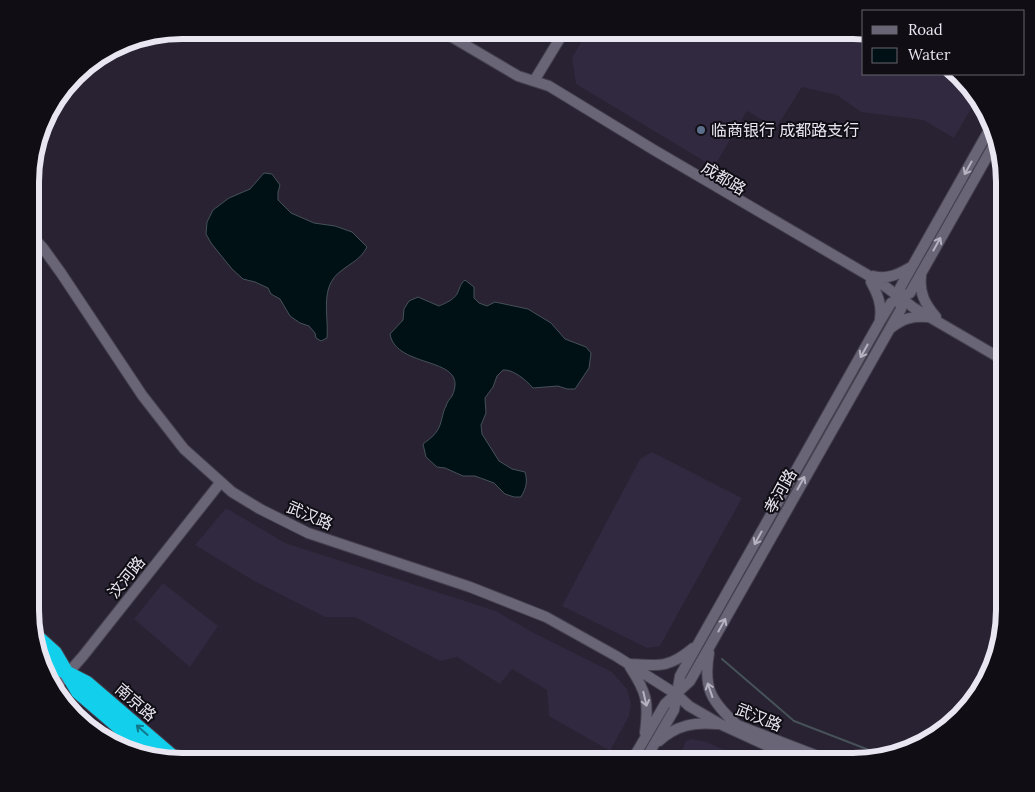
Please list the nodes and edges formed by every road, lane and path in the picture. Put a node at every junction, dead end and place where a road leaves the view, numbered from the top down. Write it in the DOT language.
graph roads {
  1 [pos="455,39"];
  2 [pos="467,39"];
  3 [pos="560,39"];
  4 [pos="534,81"];
  5 [pos="988,133"];
  6 [pos="992,148"];
  7 [pos="39,244"];
  8 [pos="912,267"];
  9 [pos="921,273"];
  10 [pos="869,278"];
  11 [pos="901,298"];
  12 [pos="933,317"];
  13 [pos="879,324"];
  14 [pos="888,330"];
  15 [pos="996,355"];
  16 [pos="220,483"];
  17 [pos="42,641"];
  18 [pos="699,642"];
  19 [pos="710,646"];
  20 [pos="50,664"];
  21 [pos="628,664"];
  22 [pos="68,672"];
  23 [pos="59,683"];
  24 [pos="676,694"];
  25 [pos="720,724"];
  26 [pos="736,724"];
  27 [pos="645,738"];
  28 [pos="652,746"];
  29 [pos="143,748"];
  30 [pos="168,753"];
  31 [pos="636,753"];
  32 [pos="648,753"];
  33 [pos="788,753"];
  34 [pos="811,753"];
  1 -- 4 [label="main road, 成都路"];
  2 -- 4 [label="main road, 成都路"];
  3 -- 4 [label="main road"];
  4 -- 10 [label="main road, 成都路"];
  5 -- 8 [label="main road, 孝河路, one-way"];
  9 -- 6 [label="main road, 孝河路, one-way"];
  7 -- 16 [label="main road, 武汉路"];
  8 -- 10 [label="main road"];
  8 -- 11 [label="main road, 孝河路"];
  9 -- 11 [label="main road, 孝河路"];
  9 -- 12 [label="main road"];
  10 -- 11 [label="main road, 成都路"];
  10 -- 13 [label="main road"];
  11 -- 12 [label="main road, 成都路"];
  11 -- 13 [label="main road, 孝河路"];
  11 -- 14 [label="main road, 孝河路"];
  12 -- 14 [label="main road"];
  12 -- 15 [label="main road, 成都路"];
  13 -- 18 [label="main road, 孝河路, one-way"];
  19 -- 14 [label="main road, 孝河路, one-way"];
  16 -- 21 [label="main road, 武汉路"];
  16 -- 22 [label="main road, 汶河路"];
  17 -- 22 [label="highway, 南京路"];
  18 -- 21 [label="main road"];
  18 -- 24 [label="main road, 孝河路"];
  19 -- 24 [label="main road, 孝河路"];
  26 -- 19 [label="main road, one-way"];
  20 -- 22 [label="highway, 南京路"];
  21 -- 24 [label="main road, 武汉路"];
  21 -- 27 [label="main road, one-way"];
  22 -- 23 [label="main road, 汶河路"];
  22 -- 29 [label="highway, 南京路"];
  30 -- 22 [label="highway, 南京路, one-way"];
  24 -- 25 [label="main road, 武汉路"];
  24 -- 26 [label="main road, 武汉路"];
  24 -- 27 [label="main road, 孝河路"];
  24 -- 28 [label="main road, 孝河路"];
  25 -- 28 [label="main road"];
  25 -- 33 [label="main road, 武汉路"];
  26 -- 34 [label="main road, 武汉路"];
  27 -- 31 [label="main road, 孝河路"];
  28 -- 32 [label="main road, 孝河路"];
}
